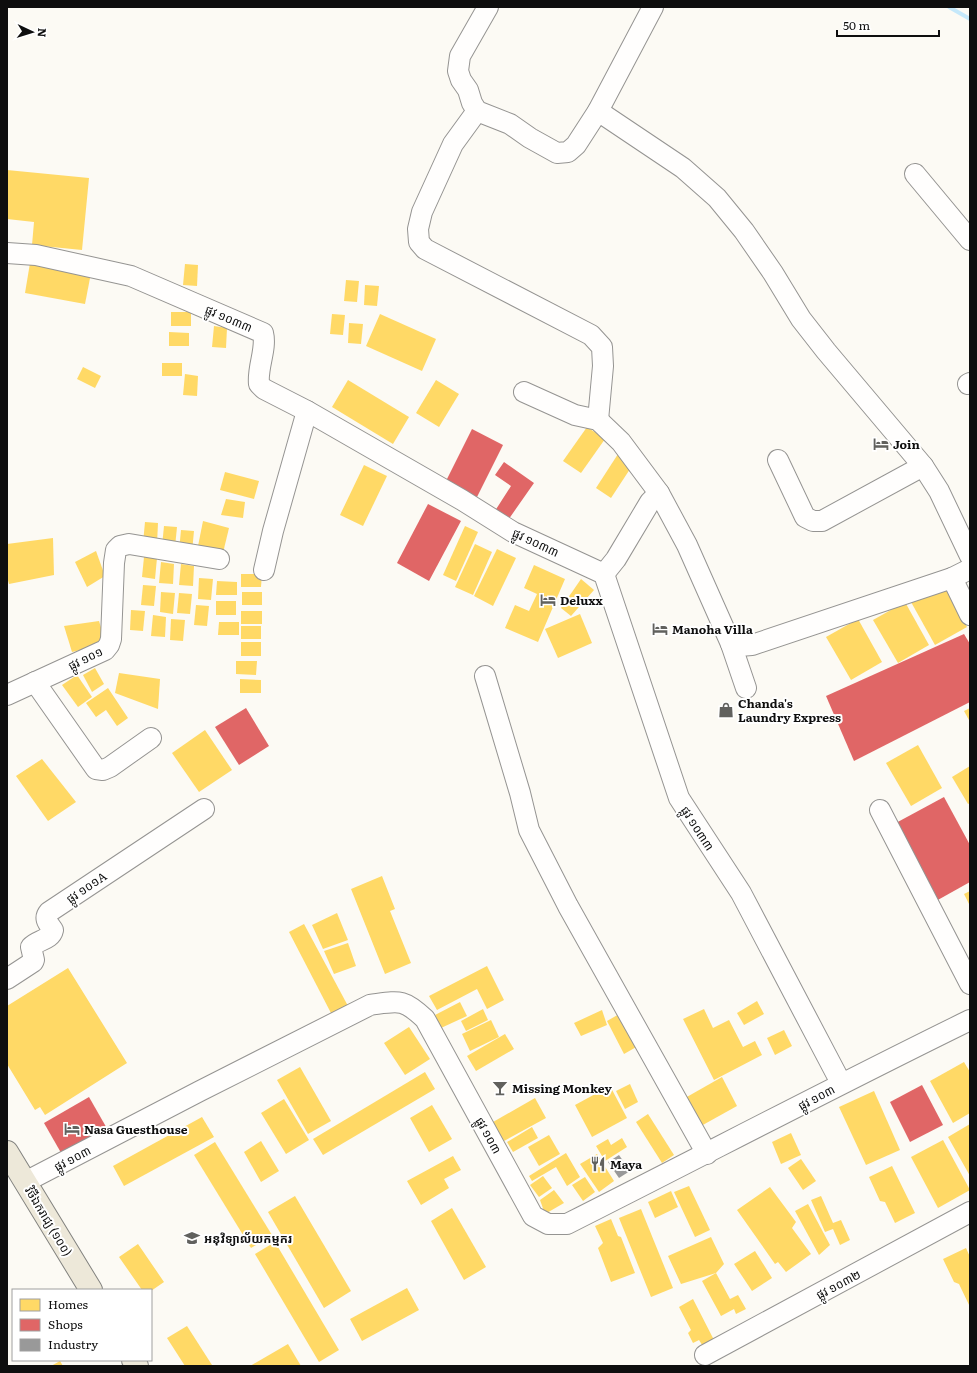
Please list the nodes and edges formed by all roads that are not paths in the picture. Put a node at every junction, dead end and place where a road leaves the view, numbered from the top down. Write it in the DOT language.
graph roads {
  1 [pos="488,7"];
  2 [pos="653,7"];
  3 [pos="477,111"];
  4 [pos="598,112"];
  5 [pos="915,174"];
  6 [pos="970,240"];
  7 [pos="7,253"];
  8 [pos="524,392"];
  9 [pos="307,411"];
  10 [pos="598,420"];
  11 [pos="778,460"];
  12 [pos="923,466"];
  13 [pos="659,493"];
  14 [pos="970,556"];
  15 [pos="218,559"];
  16 [pos="970,569"];
  17 [pos="264,570"];
  18 [pos="604,574"];
  19 [pos="952,578"];
  20 [pos="970,615"];
  21 [pos="730,644"];
  22 [pos="485,676"];
  23 [pos="34,682"];
  24 [pos="746,688"];
  25 [pos="7,695"];
  26 [pos="151,738"];
  27 [pos="204,809"];
  28 [pos="880,810"];
  29 [pos="7,979"];
  30 [pos="970,984"];
  31 [pos="970,1020"];
  32 [pos="841,1083"];
  33 [pos="7,1152"];
  34 [pos="707,1154"];
  35 [pos="25,1182"];
  36 [pos="970,1212"];
  37 [pos="90,1289"];
  38 [pos="705,1355"];
  1 -- 3 [label="street"];
  2 -- 4 [label="street"];
  3 -- 4 [label="street"];
  3 -- 10 [label="street"];
  4 -- 12 [label="street"];
  5 -- 6 [label="street"];
  7 -- 9 [label="street, ផ្លូវ ១០៣៣"];
  8 -- 10 [label="street"];
  9 -- 17 [label="street"];
  9 -- 18 [label="street, ផ្លូវ ១០៣៣"];
  10 -- 13 [label="street"];
  11 -- 12 [label="street"];
  12 -- 14 [label="street"];
  13 -- 18 [label="street"];
  13 -- 21 [label="street"];
  15 -- 23 [label="street, ផ្លូវ ១០១"];
  16 -- 19 [label="street"];
  18 -- 32 [label="street, ផ្លូវ ១០៣៣"];
  19 -- 20 [label="street"];
  19 -- 21 [label="street"];
  21 -- 24 [label="street"];
  22 -- 34 [label="street"];
  23 -- 25 [label="street, ផ្លូវ ១០១"];
  23 -- 26 [label="street"];
  27 -- 29 [label="street, ផ្លូវ ១០១A"];
  28 -- 30 [label="street"];
  31 -- 32 [label="street, ផ្លូវ ១០៣"];
  32 -- 34 [label="street, ផ្លូវ ១០៣"];
  33 -- 35 [label="main road, វិថីឯករាជ្យ (១០០)"];
  34 -- 35 [label="street, ផ្លូវ ១០៣"];
  35 -- 37 [label="main road, វិថីឯករាជ្យ (១០០)"];
  36 -- 38 [label="street, ផ្លូវ ១០៣២"];
}
